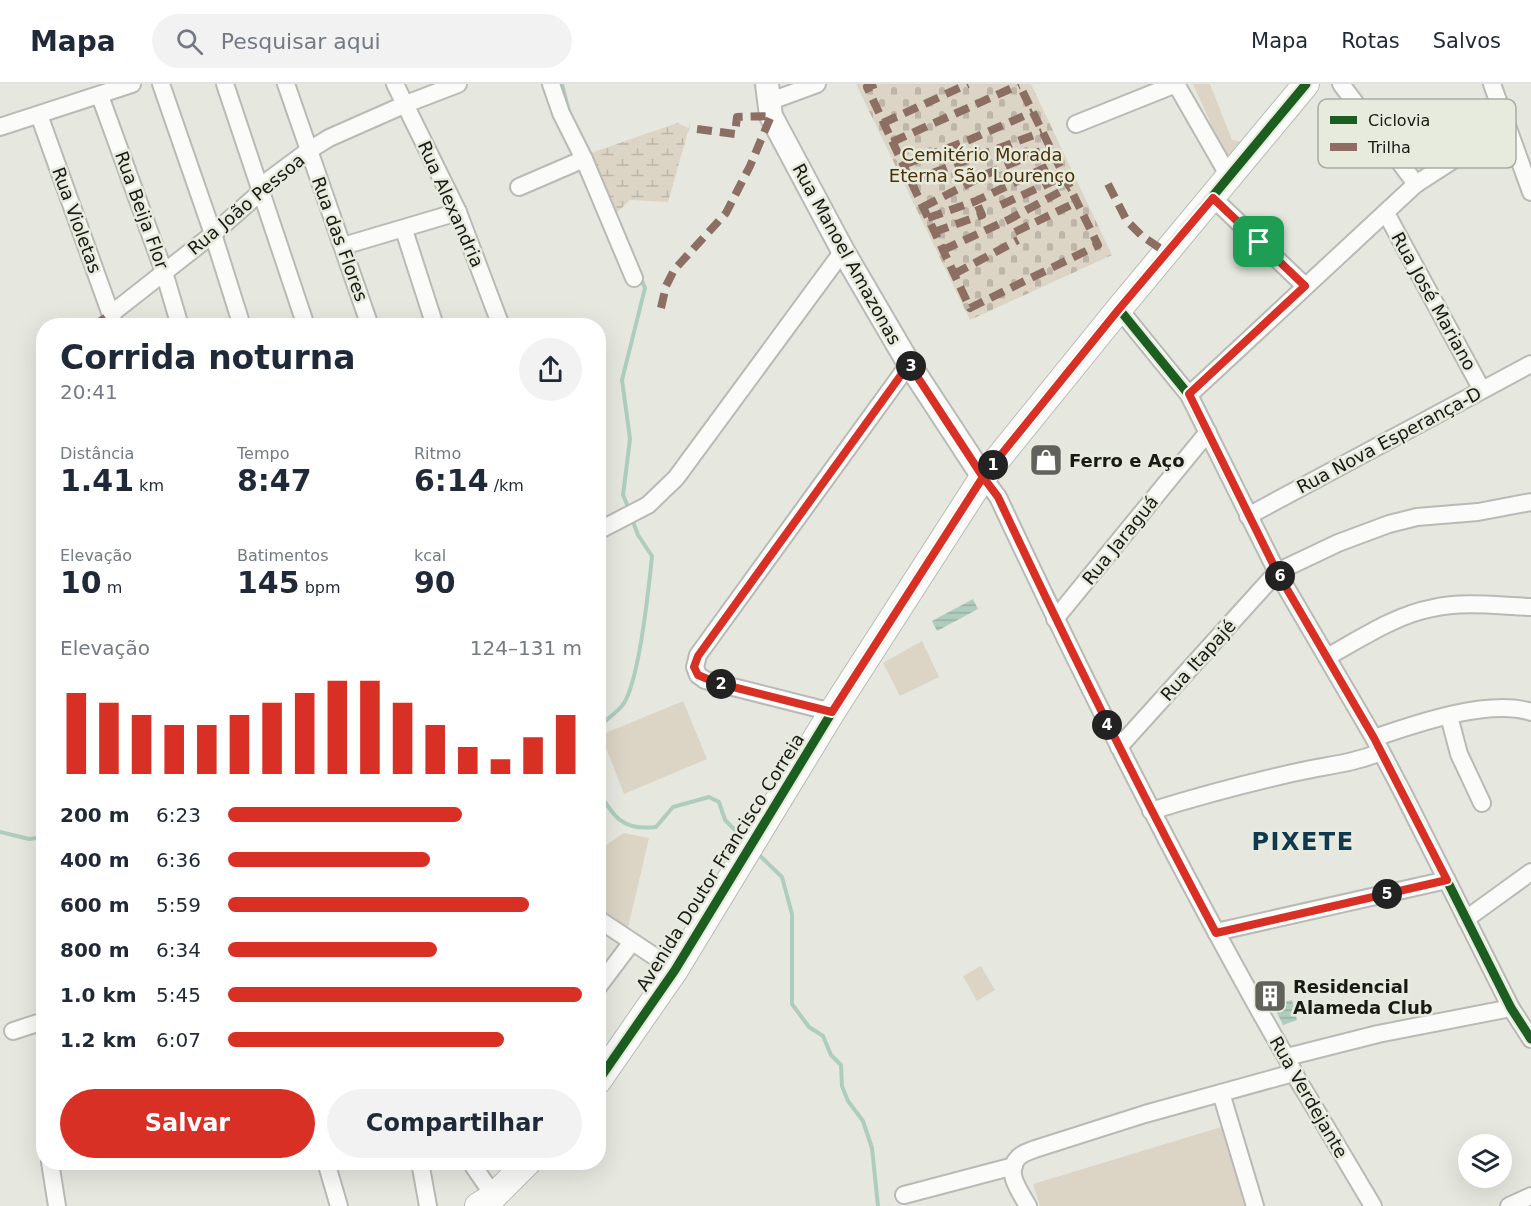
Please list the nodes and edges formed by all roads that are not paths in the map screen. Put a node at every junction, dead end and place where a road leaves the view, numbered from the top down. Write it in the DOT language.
graph roads {
  1 [pos="132,84"];
  2 [pos="161,84"];
  3 [pos="225,84"];
  4 [pos="286,84"];
  5 [pos="395,84"];
  6 [pos="458,84"];
  7 [pos="551,84"];
  8 [pos="817,84"];
  9 [pos="1176,84"];
  10 [pos="1306,84"];
  11 [pos="1341,84"];
  12 [pos="1492,84"];
  13 [pos="767,93"];
  14 [pos="100,96"];
  15 [pos="1352,99"];
  16 [pos="1498,99"];
  17 [pos="406,104"];
  18 [pos="39,115"];
  19 [pos="1076,124"];
  20 [pos="0,127"];
  21 [pos="1516,142"];
  22 [pos="308,151"];
  23 [pos="584,159"];
  24 [pos="1404,168"];
  25 [pos="1441,168"];
  26 [pos="1528,171"];
  27 [pos="1230,178"];
  28 [pos="1416,184"];
  29 [pos="519,187"];
  30 [pos="262,188"];
  31 [pos="1531,192"];
  32 [pos="1213,198"];
  33 [pos="458,212"];
  34 [pos="1386,213"];
  35 [pos="404,230"];
  36 [pos="213,234"];
  37 [pos="343,246"];
  38 [pos="843,251"];
  39 [pos="164,272"];
  40 [pos="633,278"];
  41 [pos="1305,286"];
  42 [pos="1119,309"];
  43 [pos="112,318"];
  44 [pos="115,318"];
  45 [pos="178,318"];
  46 [pos="239,318"];
  47 [pos="303,318"];
  48 [pos="367,318"];
  49 [pos="432,318"];
  50 [pos="498,318"];
  51 [pos="909,364"];
  52 [pos="1531,364"];
  53 [pos="1482,390"];
  54 [pos="1189,394"];
  55 [pos="1208,432"];
  56 [pos="983,477"];
  57 [pos="1531,502"];
  58 [pos="1248,516"];
  59 [pos="606,527"];
  60 [pos="1277,572"];
  61 [pos="1531,607"];
  62 [pos="1055,619"];
  63 [pos="1327,657"];
  64 [pos="832,712"];
  65 [pos="1531,712"];
  66 [pos="1449,716"];
  67 [pos="1377,745"];
  68 [pos="1119,747"];
  69 [pos="1482,803"];
  70 [pos="1151,811"];
  71 [pos="1531,872"];
  72 [pos="1447,880"];
  73 [pos="1466,919"];
  74 [pos="606,924"];
  75 [pos="1216,933"];
  76 [pos="632,942"];
  77 [pos="675,970"];
  78 [pos="606,976"];
  79 [pos="1511,1008"];
  80 [pos="36,1024"];
  81 [pos="12,1031"];
  82 [pos="1531,1039"];
  83 [pos="1290,1065"];
  84 [pos="606,1069"];
  85 [pos="1221,1093"];
  86 [pos="1014,1166"];
  87 [pos="51,1170"];
  88 [pos="328,1170"];
  89 [pos="421,1170"];
  90 [pos="475,1170"];
  91 [pos="519,1170"];
  92 [pos="904,1195"];
  93 [pos="1531,1196"];
  94 [pos="486,1201"];
  95 [pos="57,1206"];
  96 [pos="339,1206"];
  97 [pos="428,1206"];
  98 [pos="1028,1206"];
  99 [pos="1255,1206"];
  100 [pos="1373,1206"];
  101 [pos="1509,1206"];
  1 -- 14 [label="street"];
  2 -- 36 [label="street"];
  3 -- 30 [label="street"];
  4 -- 22 [label="street, Rua das Flores"];
  5 -- 17 [label="street, Rua Alexandria"];
  6 -- 17 [label="street, Rua João Pessoa"];
  7 -- 23 [label="street"];
  8 -- 13 [label="street"];
  9 -- 19 [label="street"];
  9 -- 27 [label="street"];
  10 -- 27 [label="main road"];
  11 -- 15 [label="street"];
  12 -- 16 [label="street"];
  13 -- 38 [label="main road, Rua Manoel Amazonas"];
  14 -- 18 [label="street"];
  14 -- 39 [label="street, Rua Beija Flor"];
  17 -- 22 [label="street, Rua João Pessoa"];
  17 -- 33 [label="street, Rua Alexandria"];
  18 -- 20 [label="street"];
  18 -- 43 [label="street, Rua Violetas"];
  21 -- 26 [label="street"];
  22 -- 30 [label="street, Rua João Pessoa"];
  22 -- 37 [label="street, Rua das Flores"];
  23 -- 29 [label="street"];
  23 -- 40 [label="street"];
  24 -- 28 [label="street"];
  25 -- 28 [label="street"];
  26 -- 31 [label="street"];
  27 -- 32 [label="main road"];
  28 -- 34 [label="street"];
  30 -- 36 [label="street, Rua João Pessoa"];
  30 -- 47 [label="street"];
  32 -- 41 [label="street"];
  32 -- 42 [label="main road"];
  33 -- 35 [label="street"];
  33 -- 50 [label="street, Rua Alexandria"];
  34 -- 41 [label="street"];
  34 -- 53 [label="street, Rua José Mariano"];
  35 -- 37 [label="street"];
  35 -- 49 [label="street"];
  36 -- 39 [label="street, Rua João Pessoa"];
  36 -- 46 [label="street"];
  37 -- 48 [label="street, Rua das Flores"];
  38 -- 51 [label="main road, Rua Manoel Amazonas"];
  38 -- 59 [label="street"];
  39 -- 44 [label="street, Rua João Pessoa"];
  39 -- 45 [label="street, Rua Beija Flor"];
  41 -- 54 [label="street"];
  42 -- 54 [label="street"];
  42 -- 56 [label="main road, Avenida Doutor Francisco Correia"];
  51 -- 56 [label="main road, Rua Manoel Amazonas"];
  51 -- 64 [label="street"];
  52 -- 53 [label="street, Rua Nova Esperança-D"];
  53 -- 58 [label="street, Rua Nova Esperança-D"];
  54 -- 55 [label="street"];
  55 -- 58 [label="street"];
  55 -- 62 [label="street, Rua Jaraguá"];
  56 -- 62 [label="street, Rua Verdejante"];
  56 -- 64 [label="main road, Avenida Doutor Francisco Correia"];
  57 -- 60 [label="street"];
  58 -- 60 [label="street"];
  60 -- 63 [label="street"];
  60 -- 68 [label="street, Rua Itapajé"];
  61 -- 63 [label="street"];
  62 -- 68 [label="street, Rua Verdejante"];
  63 -- 67 [label="street"];
  64 -- 77 [label="main road, Avenida Doutor Francisco Correia"];
  65 -- 66 [label="street"];
  66 -- 67 [label="street"];
  66 -- 69 [label="street"];
  67 -- 70 [label="street"];
  67 -- 72 [label="street"];
  68 -- 70 [label="street, Rua Verdejante"];
  70 -- 75 [label="street, Rua Verdejante"];
  71 -- 73 [label="street"];
  72 -- 73 [label="street"];
  72 -- 75 [label="street"];
  73 -- 79 [label="street"];
  74 -- 76 [label="street"];
  75 -- 83 [label="street, Rua Verdejante"];
  76 -- 77 [label="street"];
  76 -- 78 [label="street"];
  77 -- 84 [label="main road, Avenida Doutor Francisco Correia"];
  79 -- 82 [label="street"];
  79 -- 83 [label="street"];
  80 -- 81 [label="street"];
  83 -- 85 [label="street"];
  83 -- 100 [label="street, Rua Verdejante"];
  85 -- 86 [label="street"];
  85 -- 99 [label="street"];
  86 -- 92 [label="street"];
  86 -- 98 [label="street"];
  87 -- 95 [label="street"];
  88 -- 96 [label="street"];
  89 -- 97 [label="street"];
  90 -- 94 [label="street"];
  91 -- 94 [label="main road"];
  93 -- 101 [label="street"];
}
